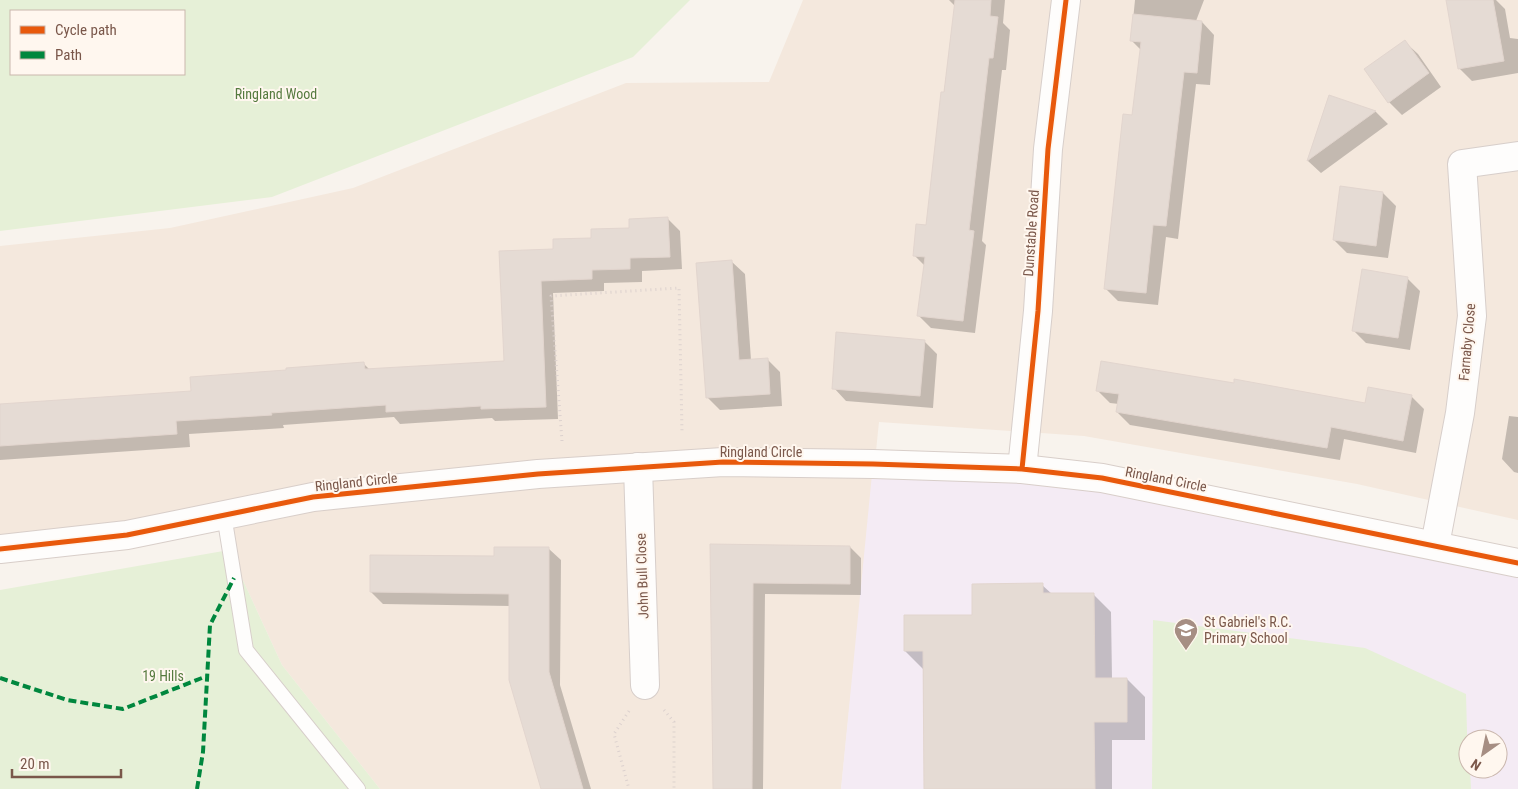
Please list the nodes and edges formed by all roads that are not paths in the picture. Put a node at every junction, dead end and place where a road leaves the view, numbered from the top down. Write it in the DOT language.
graph roads {
  1 [pos="1066,0"];
  2 [pos="1518,156"];
  3 [pos="638,467"];
  4 [pos="1022,469"];
  5 [pos="224,516"];
  6 [pos="1435,545"];
  7 [pos="0,550"];
  8 [pos="1518,563"];
  9 [pos="645,686"];
  10 [pos="358,789"];
  1 -- 4 [label="street, Dunstable Road"];
  2 -- 6 [label="street, Farnaby Close"];
  3 -- 4 [label="street, Ringland Circle"];
  3 -- 5 [label="street, Ringland Circle"];
  3 -- 9 [label="street, John Bull Close"];
  4 -- 6 [label="street, Ringland Circle"];
  5 -- 7 [label="street, Ringland Circle"];
  5 -- 10 [label="lane"];
  6 -- 8 [label="street, Ringland Circle"];
}
